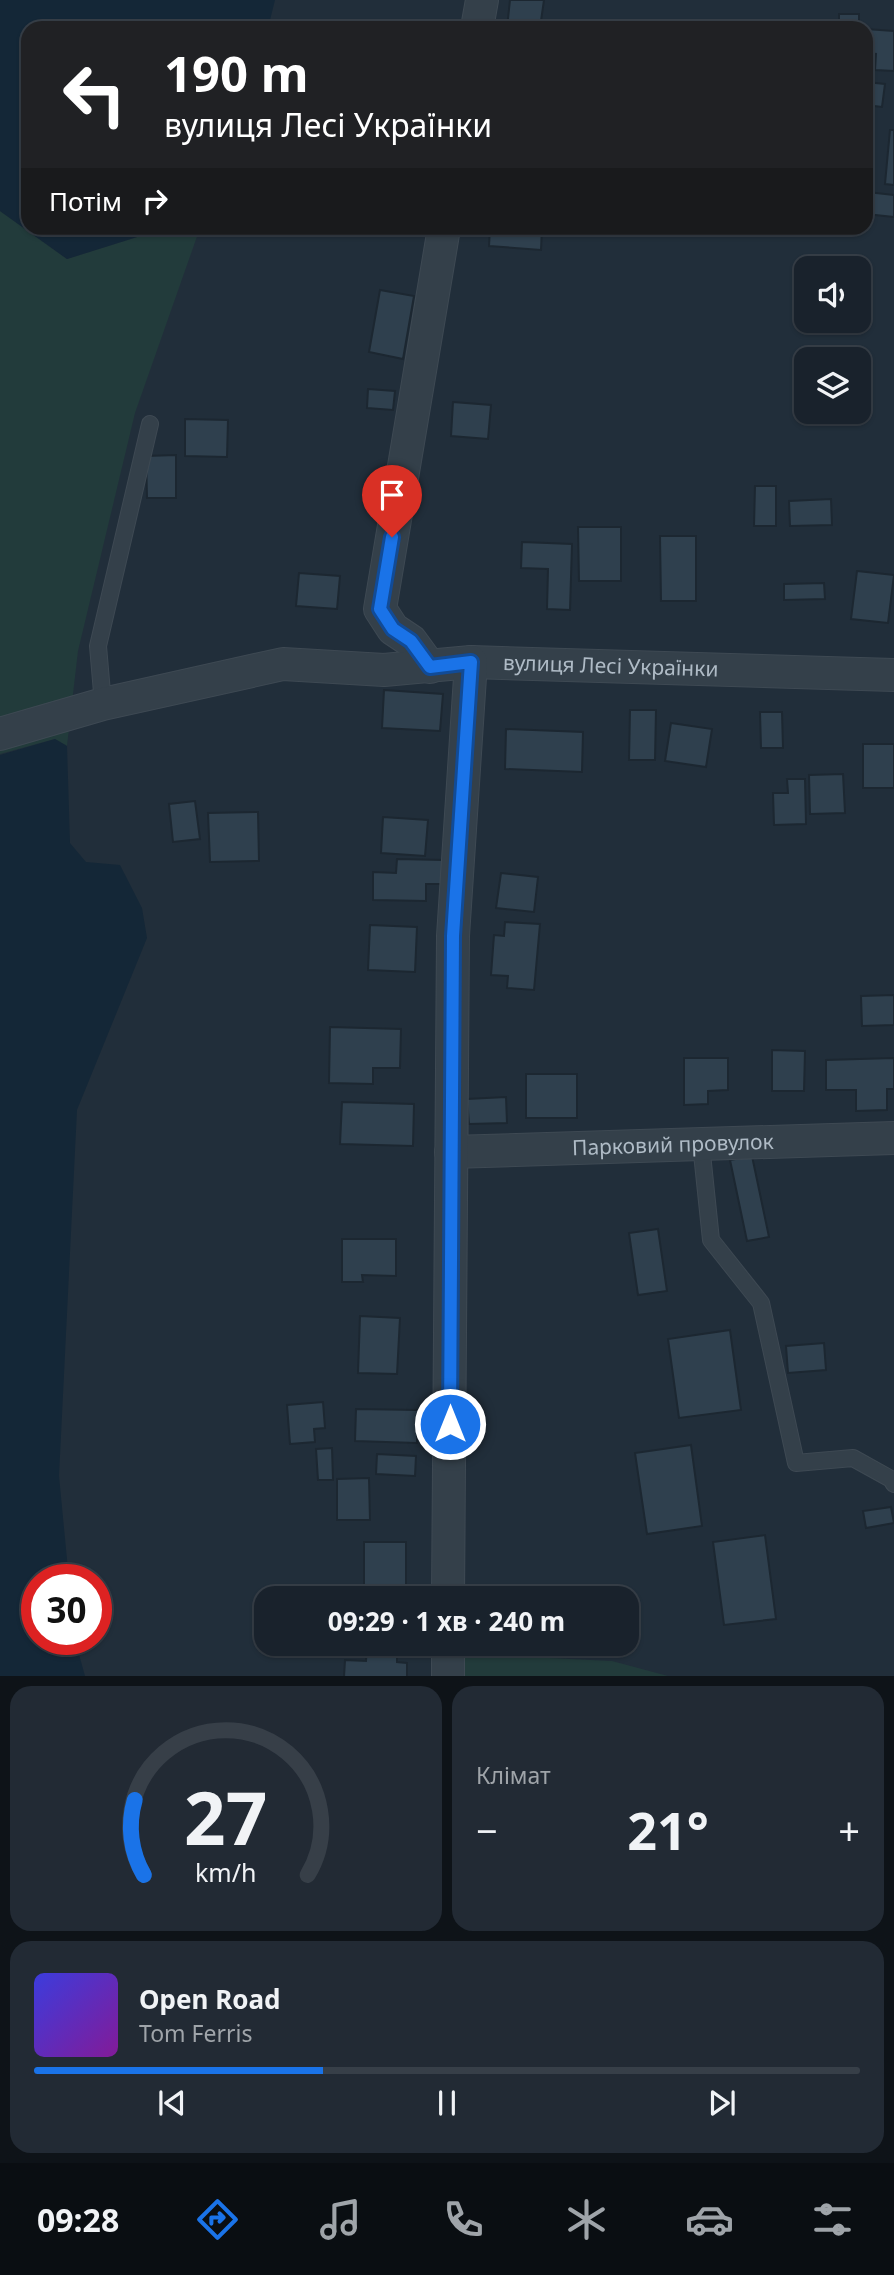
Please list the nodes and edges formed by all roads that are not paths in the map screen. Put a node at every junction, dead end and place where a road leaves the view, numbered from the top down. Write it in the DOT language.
graph roads {
  1 [pos="482,0"];
  2 [pos="478,21"];
  3 [pos="443,235"];
  4 [pos="150,424"];
  5 [pos="471,662"];
  6 [pos="430,667"];
  7 [pos="894,675"];
  8 [pos="103,704"];
  9 [pos="0,734"];
  10 [pos="894,1138"];
  11 [pos="701,1144"];
  12 [pos="451,1152"];
  13 [pos="894,1484"];
  14 [pos="449,1586"];
  15 [pos="448,1656"];
  16 [pos="448,1676"];
  1 -- 2 [label="street"];
  3 -- 6 [label="street"];
  4 -- 8 [label="lane"];
  5 -- 6 [label="street, вулиця Лесі Українки"];
  5 -- 7 [label="street, вулиця Лесі Українки"];
  5 -- 12 [label="street"];
  6 -- 8 [label="street, вулиця Лесі Українки"];
  8 -- 9 [label="street, вулиця Лесі Українки"];
  10 -- 11 [label="street, Парковий провулок"];
  11 -- 12 [label="street, Парковий провулок"];
  11 -- 13 [label="lane"];
  12 -- 14 [label="street"];
  15 -- 16 [label="street"];
}
